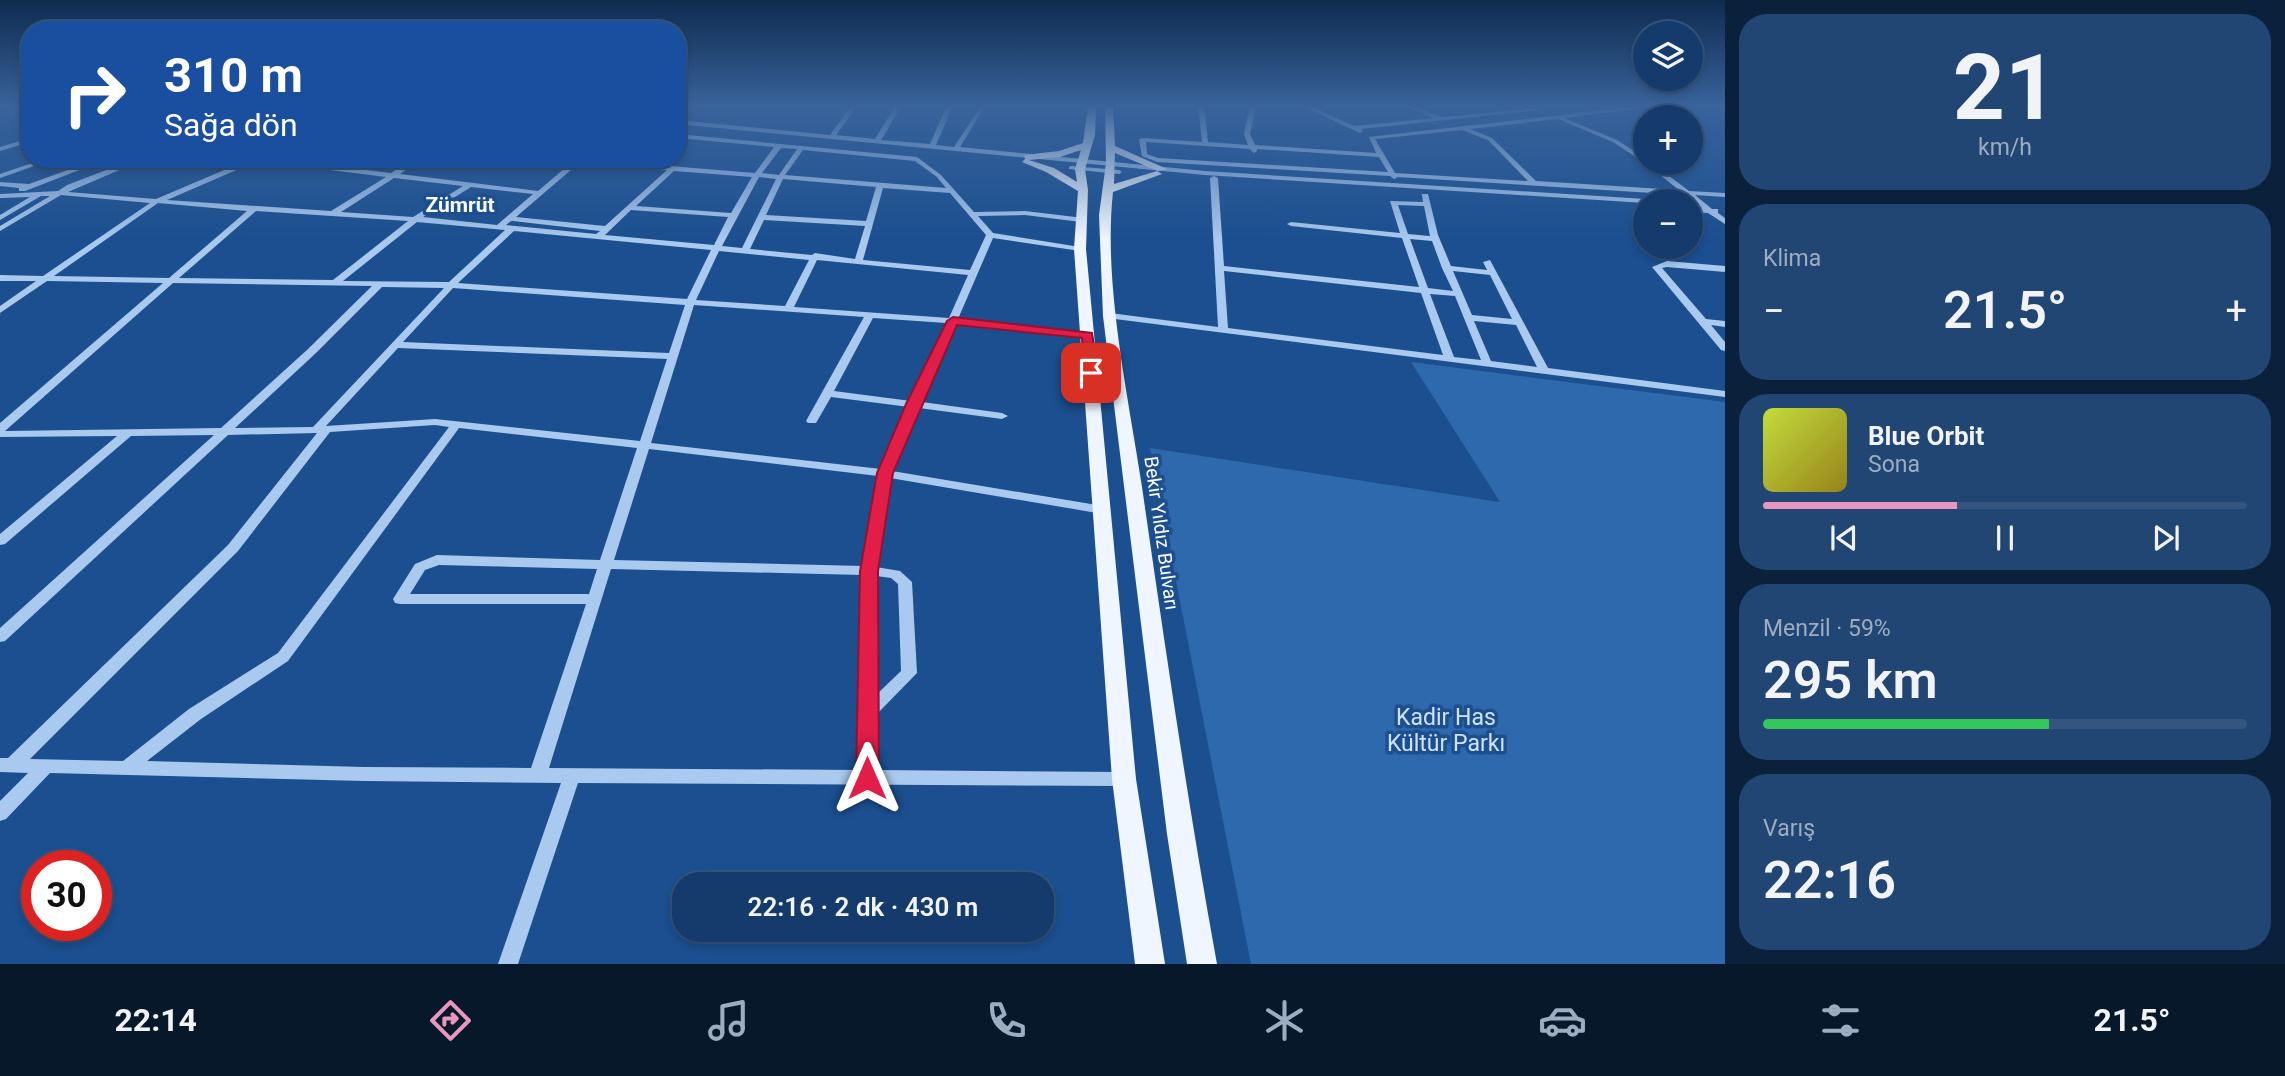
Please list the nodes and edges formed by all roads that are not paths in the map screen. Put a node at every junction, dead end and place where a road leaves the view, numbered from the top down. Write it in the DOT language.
graph roads {
  1 [pos="765,150"];
  2 [pos="800,150"];
  3 [pos="813,150"];
  4 [pos="905,150"];
  5 [pos="963,150"];
  6 [pos="1072,150"];
  7 [pos="1086,150"];
  8 [pos="1110,150"];
  9 [pos="1143,150"];
  10 [pos="1191,150"];
  11 [pos="1253,150"];
  12 [pos="1299,150"];
  13 [pos="1376,150"];
  14 [pos="1501,150"];
  15 [pos="915,151"];
  16 [pos="1330,152"];
  17 [pos="1380,155"];
  18 [pos="910,158"];
  19 [pos="1027,159"];
  20 [pos="1194,162"];
  21 [pos="1081,165"];
  22 [pos="1260,166"];
  23 [pos="24,168"];
  24 [pos="79,168"];
  25 [pos="104,168"];
  26 [pos="119,168"];
  27 [pos="235,168"];
  28 [pos="258,168"];
  29 [pos="337,168"];
  30 [pos="404,168"];
  31 [pos="570,168"];
  32 [pos="664,168"];
  33 [pos="1110,168"];
  34 [pos="673,169"];
  35 [pos="1160,171"];
  36 [pos="1343,171"];
  37 [pos="1392,174"];
  38 [pos="1664,175"];
  39 [pos="0,176"];
  40 [pos="392,176"];
  41 [pos="756,176"];
  42 [pos="1264,176"];
  43 [pos="780,177"];
  44 [pos="1214,178"];
  45 [pos="383,182"];
  46 [pos="1533,183"];
  47 [pos="0,184"];
  48 [pos="469,185"];
  49 [pos="1400,185"];
  50 [pos="29,186"];
  51 [pos="880,186"];
  52 [pos="1633,189"];
  53 [pos="1683,189"];
  54 [pos="1083,190"];
  55 [pos="953,191"];
  56 [pos="44,192"];
  57 [pos="59,192"];
  58 [pos="1424,192"];
  59 [pos="540,193"];
  60 [pos="12,194"];
  61 [pos="1703,194"];
  62 [pos="1545,195"];
  63 [pos="1725,195"];
  64 [pos="0,199"];
  65 [pos="1633,200"];
  66 [pos="157,201"];
  67 [pos="1703,203"];
  68 [pos="1427,204"];
  69 [pos="1703,205"];
  70 [pos="1706,205"];
  71 [pos="1633,206"];
  72 [pos="1725,206"];
  73 [pos="630,208"];
  74 [pos="254,209"];
  75 [pos="1703,211"];
  76 [pos="1715,211"];
  77 [pos="1725,212"];
  78 [pos="333,213"];
  79 [pos="974,214"];
  80 [pos="733,215"];
  81 [pos="761,217"];
  82 [pos="0,218"];
  83 [pos="415,219"];
  84 [pos="1082,220"];
  85 [pos="1725,222"];
  86 [pos="511,223"];
  87 [pos="869,224"];
  88 [pos="1291,224"];
  89 [pos="0,229"];
  90 [pos="607,229"];
  91 [pos="990,235"];
  92 [pos="1404,235"];
  93 [pos="598,237"];
  94 [pos="1435,239"];
  95 [pos="717,246"];
  96 [pos="746,248"];
  97 [pos="1080,249"];
  98 [pos="815,256"];
  99 [pos="859,260"];
  100 [pos="1487,262"];
  101 [pos="1218,268"];
  102 [pos="1446,268"];
  103 [pos="1725,269"];
  104 [pos="974,273"];
  105 [pos="1493,273"];
  106 [pos="0,278"];
  107 [pos="46,278"];
  108 [pos="174,280"];
  109 [pos="335,283"];
  110 [pos="380,284"];
  111 [pos="451,285"];
  112 [pos="1424,290"];
  113 [pos="1458,294"];
  114 [pos="691,300"];
  115 [pos="0,310"];
  116 [pos="788,310"];
  117 [pos="1110,316"];
  118 [pos="869,317"];
  119 [pos="1467,317"];
  120 [pos="953,321"];
  121 [pos="1706,322"];
  122 [pos="1520,323"];
  123 [pos="1725,324"];
  124 [pos="1223,329"];
  125 [pos="1088,335"];
  126 [pos="395,345"];
  127 [pos="1725,348"];
  128 [pos="674,356"];
  129 [pos="1450,358"];
  130 [pos="1486,362"];
  131 [pos="1544,370"];
  132 [pos="827,393"];
  133 [pos="1725,394"];
  134 [pos="913,404"];
  135 [pos="1002,416"];
  136 [pos="812,421"];
  137 [pos="456,425"];
  138 [pos="321,430"];
  139 [pos="0,432"];
  140 [pos="127,433"];
  141 [pos="221,433"];
  142 [pos="646,444"];
  143 [pos="885,473"];
  144 [pos="1103,510"];
  145 [pos="0,541"];
  146 [pos="607,565"];
  147 [pos="869,571"];
  148 [pos="595,599"];
  149 [pos="0,637"];
  150 [pos="867,713"];
  151 [pos="6,765"];
  152 [pos="46,766"];
  153 [pos="126,768"];
  154 [pos="538,774"];
  155 [pos="572,775"];
  156 [pos="867,778"];
  157 [pos="1124,779"];
  158 [pos="0,813"];
  159 [pos="508,964"];
  160 [pos="1150,964"];
  161 [pos="1202,964"];
  1 -- 41 [label="street"];
  2 -- 43 [label="street"];
  3 -- 18 [label="street"];
  4 -- 15 [label="street"];
  5 -- 19 [label="street"];
  6 -- 19 [label="main road"];
  7 -- 21 [label="main road"];
  8 -- 33 [label="main road, Bekir Yıldız Bulvarı"];
  9 -- 20 [label="street"];
  10 -- 20 [label="street"];
  11 -- 22 [label="street"];
  12 -- 16 [label="street"];
  13 -- 17 [label="street"];
  14 -- 46 [label="street"];
  15 -- 18 [label="street"];
  15 -- 19 [label="street"];
  16 -- 17 [label="street"];
  16 -- 36 [label="street"];
  17 -- 37 [label="street"];
  18 -- 55 [label="street"];
  19 -- 21 [label="street"];
  19 -- 54 [label="main road"];
  20 -- 22 [label="street"];
  21 -- 33 [label="street"];
  21 -- 54 [label="main road"];
  22 -- 36 [label="street"];
  22 -- 42 [label="street"];
  23 -- 39 [label="street"];
  24 -- 50 [label="street"];
  25 -- 56 [label="street"];
  26 -- 57 [label="street"];
  27 -- 66 [label="street"];
  28 -- 45 [label="street"];
  29 -- 40 [label="street"];
  30 -- 40 [label="street"];
  31 -- 59 [label="street"];
  32 -- 34 [label="street"];
  33 -- 35 [label="main road"];
  33 -- 35 [label="street"];
  33 -- 35 [label="main road"];
  33 -- 117 [label="main road, Bekir Yıldız Bulvarı"];
  34 -- 41 [label="street"];
  34 -- 73 [label="street"];
  35 -- 42 [label="street"];
  35 -- 44 [label="street"];
  36 -- 37 [label="street"];
  37 -- 46 [label="street"];
  37 -- 49 [label="street"];
  38 -- 53 [label="street"];
  40 -- 45 [label="street"];
  40 -- 48 [label="street"];
  41 -- 43 [label="street"];
  41 -- 80 [label="street"];
  42 -- 49 [label="street"];
  43 -- 51 [label="street"];
  43 -- 81 [label="street"];
  44 -- 58 [label="street"];
  44 -- 101 [label="street"];
  45 -- 78 [label="street"];
  46 -- 52 [label="street"];
  46 -- 62 [label="street"];
  47 -- 50 [label="street"];
  48 -- 59 [label="street"];
  48 -- 83 [label="street"];
  49 -- 62 [label="street"];
  50 -- 60 [label="street"];
  51 -- 55 [label="street"];
  51 -- 87 [label="street"];
  54 -- 84 [label="main road"];
  55 -- 79 [label="street"];
  56 -- 57 [label="street"];
  56 -- 60 [label="street"];
  56 -- 82 [label="street"];
  57 -- 66 [label="street"];
  57 -- 89 [label="street"];
  58 -- 68 [label="street"];
  58 -- 71 [label="street"];
  59 -- 86 [label="street"];
  60 -- 64 [label="street"];
  61 -- 63 [label="street"];
  62 -- 65 [label="street"];
  66 -- 74 [label="street"];
  66 -- 107 [label="street"];
  67 -- 70 [label="street"];
  68 -- 92 [label="street"];
  68 -- 94 [label="street"];
  69 -- 70 [label="street"];
  70 -- 72 [label="street"];
  70 -- 76 [label="street"];
  73 -- 80 [label="street"];
  73 -- 90 [label="street"];
  74 -- 78 [label="street"];
  74 -- 108 [label="street"];
  75 -- 76 [label="street"];
  76 -- 77 [label="street"];
  76 -- 85 [label="street"];
  78 -- 83 [label="street"];
  79 -- 84 [label="street"];
  79 -- 91 [label="street"];
  80 -- 95 [label="street"];
  81 -- 87 [label="street"];
  81 -- 96 [label="street"];
  83 -- 86 [label="street"];
  83 -- 109 [label="street"];
  84 -- 97 [label="main road"];
  86 -- 90 [label="street"];
  86 -- 93 [label="street"];
  86 -- 111 [label="street"];
  87 -- 99 [label="street"];
  88 -- 92 [label="street"];
  90 -- 93 [label="street"];
  91 -- 97 [label="street"];
  91 -- 104 [label="street"];
  92 -- 94 [label="street"];
  92 -- 112 [label="street"];
  93 -- 95 [label="street"];
  94 -- 102 [label="street"];
  95 -- 96 [label="street"];
  95 -- 114 [label="street"];
  96 -- 98 [label="street"];
  97 -- 125 [label="main road"];
  98 -- 99 [label="street"];
  98 -- 116 [label="street"];
  99 -- 104 [label="street"];
  100 -- 105 [label="street"];
  101 -- 112 [label="street"];
  101 -- 124 [label="street"];
  102 -- 105 [label="street"];
  102 -- 113 [label="street"];
  103 -- 121 [label="street"];
  104 -- 120 [label="street"];
  105 -- 122 [label="street"];
  106 -- 107 [label="street"];
  107 -- 108 [label="street"];
  107 -- 115 [label="street"];
  108 -- 109 [label="street"];
  108 -- 139 [label="street"];
  109 -- 110 [label="street"];
  110 -- 111 [label="street"];
  110 -- 141 [label="street"];
  111 -- 114 [label="street"];
  111 -- 126 [label="street"];
  112 -- 113 [label="street"];
  112 -- 129 [label="street"];
  113 -- 119 [label="street"];
  114 -- 116 [label="street"];
  114 -- 128 [label="street"];
  116 -- 118 [label="street"];
  117 -- 124 [label="street"];
  117 -- 161 [label="main road, Bekir Yıldız Bulvarı"];
  118 -- 120 [label="street"];
  118 -- 132 [label="street"];
  119 -- 122 [label="street"];
  119 -- 130 [label="street"];
  120 -- 125 [label="street"];
  120 -- 134 [label="street"];
  121 -- 123 [label="street"];
  121 -- 127 [label="street"];
  122 -- 131 [label="street"];
  124 -- 129 [label="street"];
  125 -- 144 [label="main road"];
  126 -- 128 [label="street"];
  126 -- 138 [label="street"];
  128 -- 142 [label="street"];
  129 -- 130 [label="street"];
  130 -- 131 [label="street"];
  131 -- 133 [label="street"];
  132 -- 134 [label="street"];
  132 -- 136 [label="street"];
  134 -- 135 [label="street"];
  134 -- 143 [label="street"];
  137 -- 138 [label="street"];
  137 -- 142 [label="street"];
  137 -- 153 [label="street"];
  138 -- 141 [label="street"];
  138 -- 151 [label="street"];
  139 -- 140 [label="street"];
  140 -- 141 [label="street"];
  140 -- 145 [label="street"];
  141 -- 149 [label="street"];
  142 -- 143 [label="street"];
  142 -- 146 [label="street"];
  143 -- 144 [label="street"];
  143 -- 147 [label="street"];
  144 -- 157 [label="main road"];
  146 -- 147 [label="street"];
  146 -- 148 [label="street"];
  146 -- 148 [label="street"];
  147 -- 150 [label="street"];
  147 -- 150 [label="street"];
  148 -- 154 [label="street"];
  150 -- 156 [label="street"];
  151 -- 152 [label="street"];
  152 -- 153 [label="street"];
  152 -- 158 [label="street"];
  153 -- 154 [label="street"];
  154 -- 155 [label="street"];
  155 -- 156 [label="street"];
  155 -- 159 [label="street"];
  156 -- 157 [label="street"];
  157 -- 160 [label="main road"];
}
